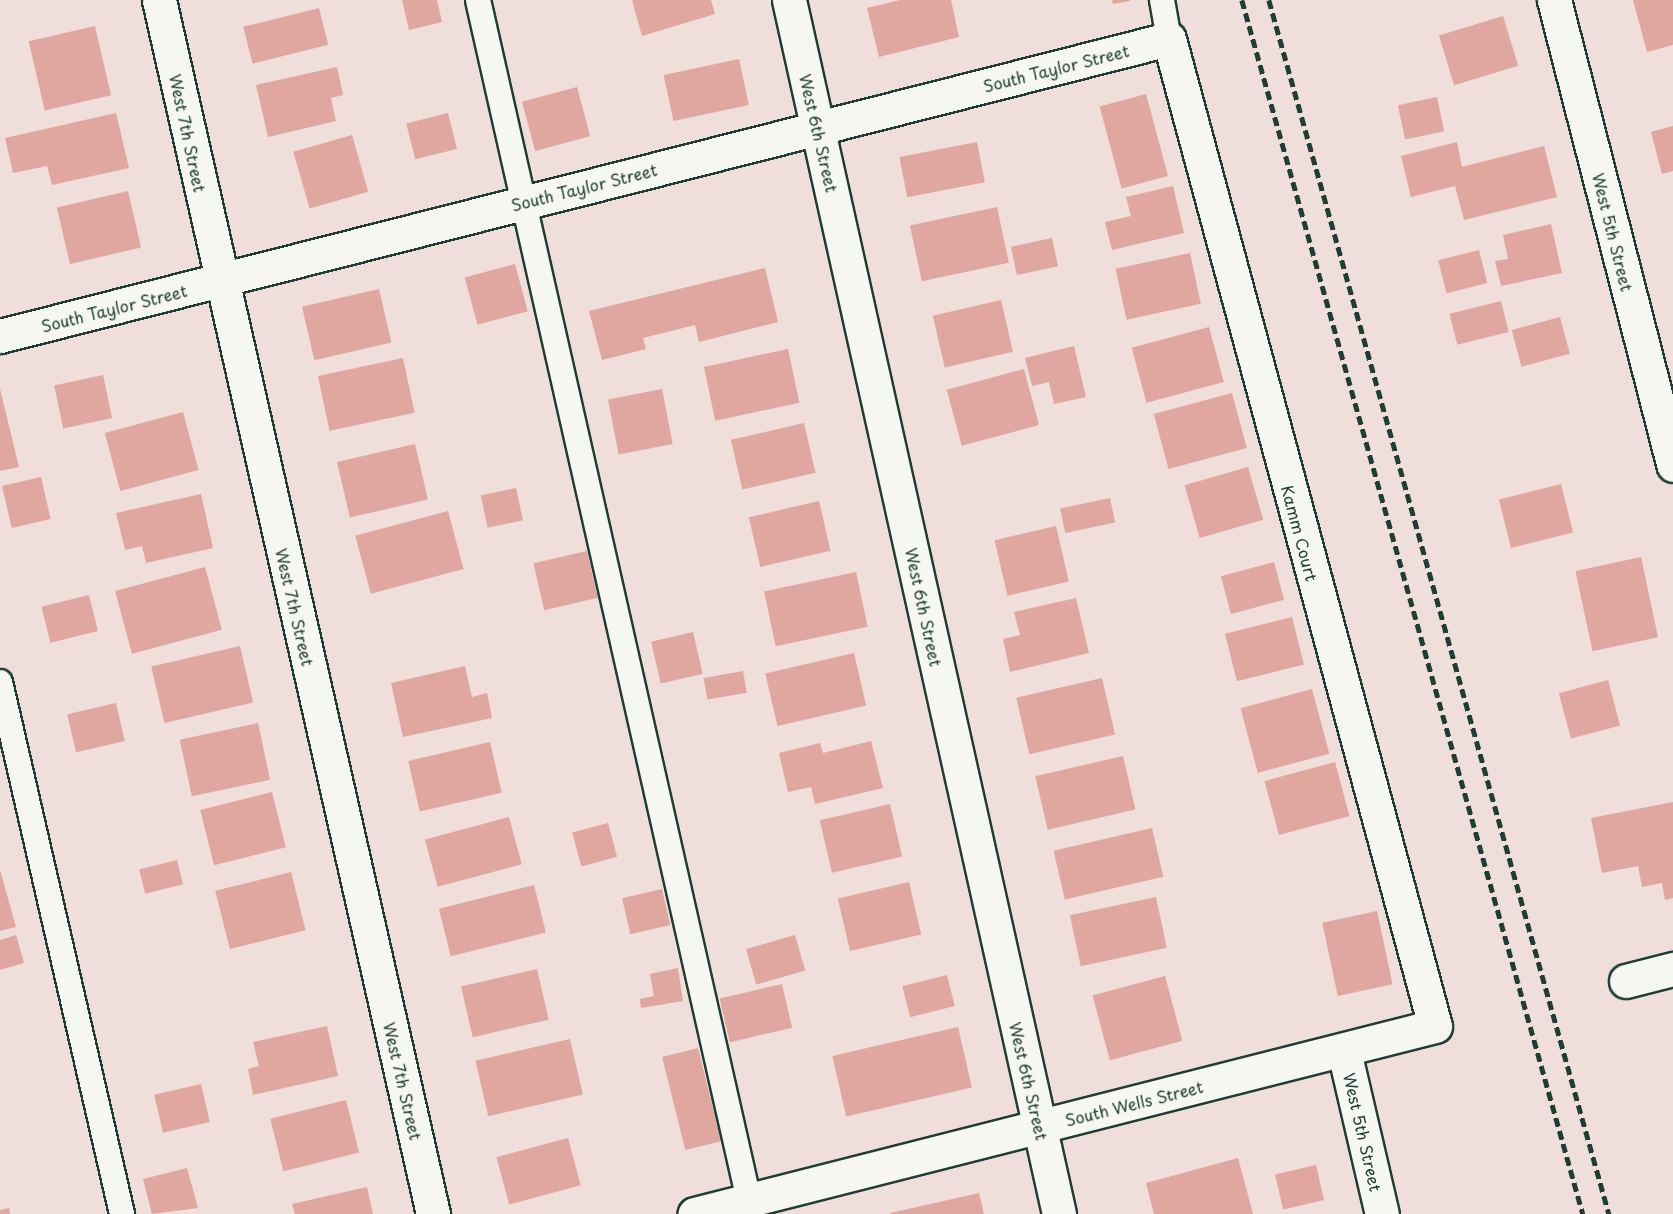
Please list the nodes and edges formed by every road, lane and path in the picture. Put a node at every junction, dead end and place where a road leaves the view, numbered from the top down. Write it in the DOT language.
graph roads {
  1 [pos="159,0"];
  2 [pos="478,0"];
  3 [pos="789,0"];
  4 [pos="1162,0"];
  5 [pos="1554,0"];
  6 [pos="1169,39"];
  7 [pos="818,128"];
  8 [pos="525,202"];
  9 [pos="221,281"];
  10 [pos="0,336"];
  11 [pos="1672,457"];
  12 [pos="0,682"];
  13 [pos="1673,969"];
  14 [pos="1626,981"];
  15 [pos="1435,1026"];
  16 [pos="1344,1051"];
  17 [pos="1039,1127"];
  18 [pos="750,1207"];
  19 [pos="122,1214"];
  20 [pos="433,1214"];
  21 [pos="694,1214"];
  22 [pos="1059,1214"];
  23 [pos="1382,1214"];
  1 -- 9 [label="street, West 7th Street"];
  2 -- 8 [label="lane"];
  3 -- 7 [label="street, West 6th Street"];
  4 -- 6 [label="lane"];
  5 -- 11 [label="street, West 5th Street"];
  6 -- 7 [label="street, South Taylor Street"];
  6 -- 15 [label="street, Kamm Court"];
  7 -- 8 [label="street, South Taylor Street"];
  7 -- 17 [label="street, West 6th Street"];
  8 -- 9 [label="street, South Taylor Street"];
  8 -- 18 [label="lane"];
  9 -- 10 [label="street, South Taylor Street"];
  9 -- 20 [label="street, West 7th Street"];
  12 -- 19 [label="lane"];
  13 -- 14 [label="street"];
  15 -- 16 [label="street, South Wells Street"];
  16 -- 17 [label="street, South Wells Street"];
  16 -- 23 [label="street, West 5th Street"];
  17 -- 18 [label="street, South Wells Street"];
  17 -- 22 [label="street, West 6th Street"];
  18 -- 21 [label="street, South Wells Street"];
}
